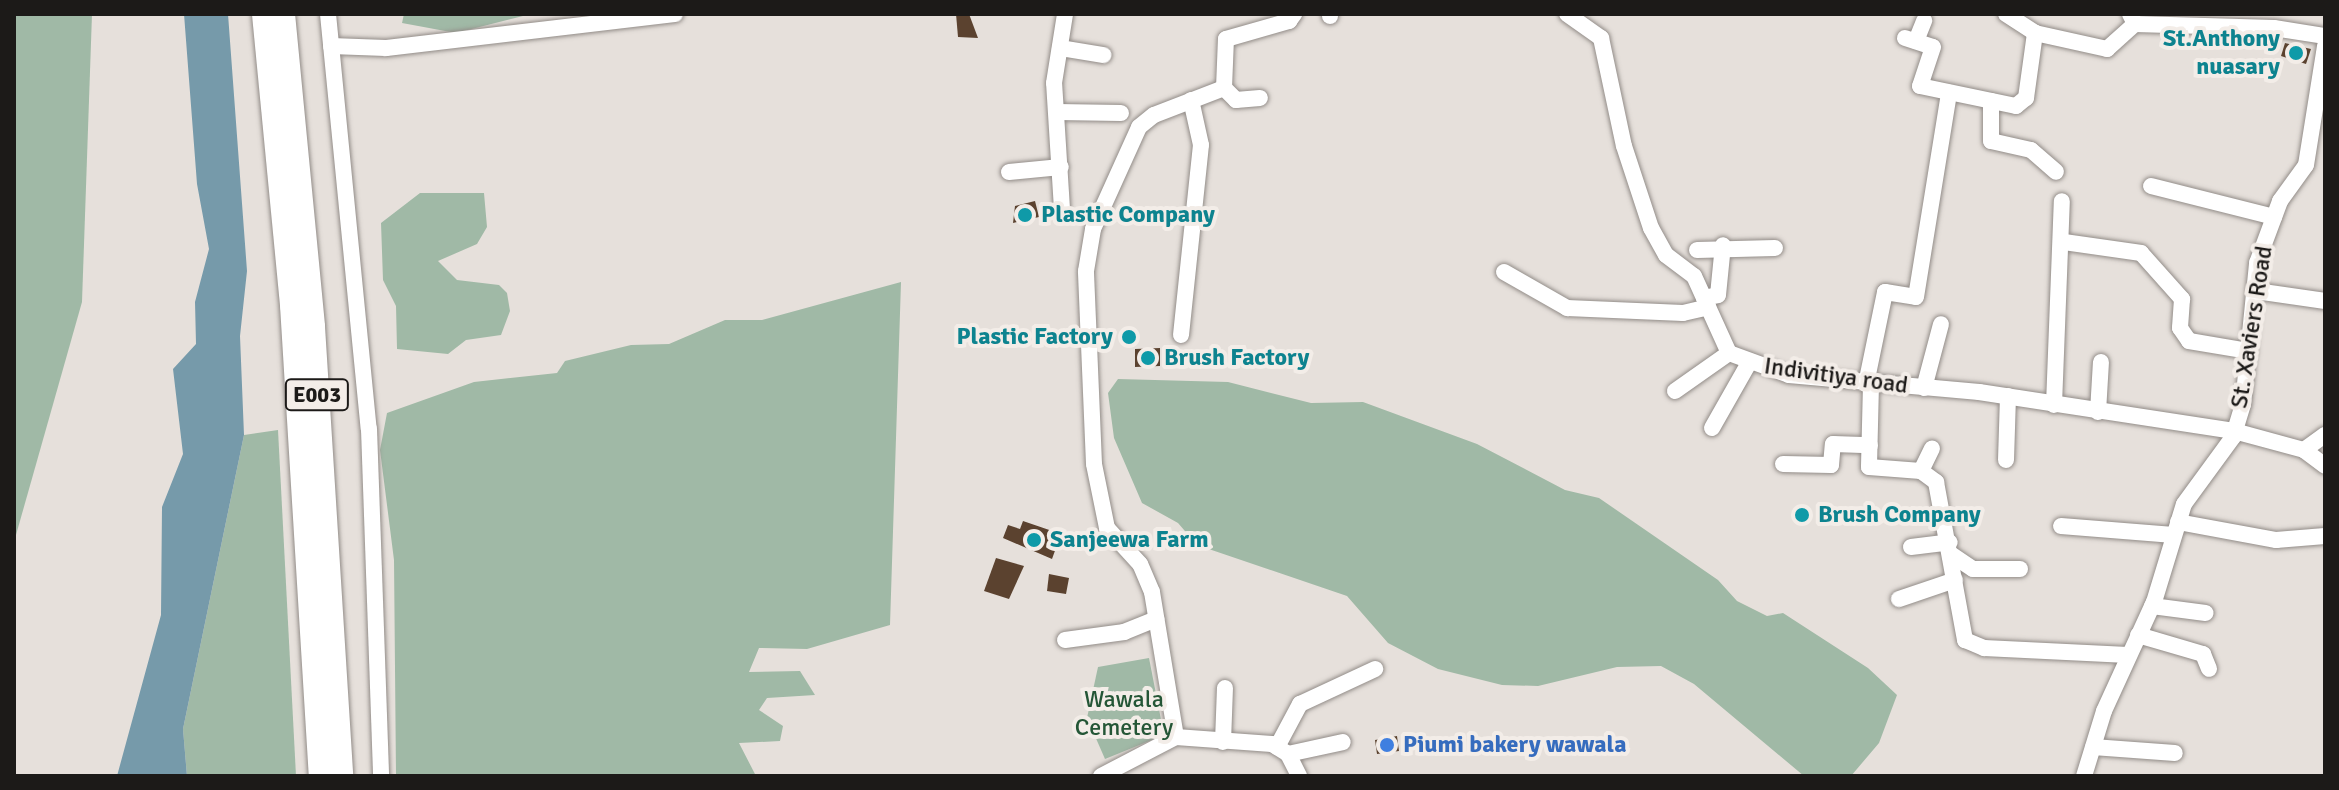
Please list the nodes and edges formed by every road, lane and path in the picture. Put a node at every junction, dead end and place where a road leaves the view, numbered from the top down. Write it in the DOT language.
graph roads {
  1 [pos="264,14"];
  2 [pos="283,14"];
  3 [pos="328,14"];
  4 [pos="675,14"];
  5 [pos="1065,14"];
  6 [pos="1294,14"];
  7 [pos="1567,14"];
  8 [pos="2006,14"];
  9 [pos="2133,19"];
  10 [pos="1924,21"];
  11 [pos="2035,33"];
  12 [pos="2325,36"];
  13 [pos="331,46"];
  14 [pos="2325,46"];
  15 [pos="1060,48"];
  16 [pos="1103,55"];
  17 [pos="1224,88"];
  18 [pos="1949,93"];
  19 [pos="1260,98"];
  20 [pos="1191,100"];
  21 [pos="1991,101"];
  22 [pos="1057,112"];
  23 [pos="1121,113"];
  24 [pos="1061,167"];
  25 [pos="1009,172"];
  26 [pos="2056,172"];
  27 [pos="2151,186"];
  28 [pos="2062,201"];
  29 [pos="1062,209"];
  30 [pos="2274,217"];
  31 [pos="2064,242"];
  32 [pos="1723,245"];
  33 [pos="1775,248"];
  34 [pos="1697,250"];
  35 [pos="1504,272"];
  36 [pos="2256,291"];
  37 [pos="2325,301"];
  38 [pos="1706,303"];
  39 [pos="1941,324"];
  40 [pos="1181,335"];
  41 [pos="2249,351"];
  42 [pos="1729,353"];
  43 [pos="2101,362"];
  44 [pos="1749,363"];
  45 [pos="1868,384"];
  46 [pos="1924,388"];
  47 [pos="1675,391"];
  48 [pos="2008,396"];
  49 [pos="2054,405"];
  50 [pos="2098,412"];
  51 [pos="1712,428"];
  52 [pos="2234,431"];
  53 [pos="2325,435"];
  54 [pos="1870,445"];
  55 [pos="1932,448"];
  56 [pos="2304,450"];
  57 [pos="2006,460"];
  58 [pos="1783,464"];
  59 [pos="2325,466"];
  60 [pos="1921,471"];
  61 [pos="2061,526"];
  62 [pos="2176,528"];
  63 [pos="2325,536"];
  64 [pos="1911,547"];
  65 [pos="1951,548"];
  66 [pos="2020,569"];
  67 [pos="1955,580"];
  68 [pos="1899,599"];
  69 [pos="2152,606"];
  70 [pos="2206,613"];
  71 [pos="1156,619"];
  72 [pos="2138,635"];
  73 [pos="1065,640"];
  74 [pos="2128,655"];
  75 [pos="1375,669"];
  76 [pos="2209,669"];
  77 [pos="1225,688"];
  78 [pos="1176,737"];
  79 [pos="1223,742"];
  80 [pos="1343,742"];
  81 [pos="2093,747"];
  82 [pos="1283,751"];
  83 [pos="2175,753"];
  84 [pos="1112,773"];
  85 [pos="321,776"];
  86 [pos="341,776"];
  87 [pos="381,776"];
  88 [pos="1299,776"];
  89 [pos="2084,776"];
  1 -- 85 [label="highway, E003"];
  2 -- 86 [label="highway, E003"];
  3 -- 13 [label="street"];
  4 -- 13 [label="street"];
  5 -- 15 [label="street"];
  6 -- 17 [label="street"];
  7 -- 38 [label="street"];
  8 -- 11 [label="street"];
  9 -- 11 [label="street"];
  9 -- 12 [label="street"];
  10 -- 18 [label="street"];
  11 -- 21 [label="street"];
  13 -- 87 [label="street"];
  14 -- 30 [label="street, St. Xaviers Road"];
  15 -- 16 [label="street"];
  15 -- 22 [label="street"];
  17 -- 19 [label="street"];
  17 -- 20 [label="street"];
  18 -- 21 [label="street"];
  18 -- 45 [label="street"];
  20 -- 40 [label="street"];
  20 -- 71 [label="street"];
  21 -- 26 [label="street"];
  22 -- 23 [label="street"];
  22 -- 24 [label="street"];
  24 -- 25 [label="street"];
  24 -- 29 [label="street"];
  27 -- 30 [label="street"];
  28 -- 31 [label="street"];
  30 -- 36 [label="street, St. Xaviers Road"];
  31 -- 41 [label="street"];
  31 -- 49 [label="street"];
  32 -- 33 [label="street"];
  32 -- 34 [label="street"];
  32 -- 38 [label="street"];
  35 -- 38 [label="street"];
  36 -- 37 [label="street"];
  36 -- 41 [label="street, St. Xaviers Road"];
  38 -- 42 [label="street"];
  39 -- 46 [label="street"];
  41 -- 52 [label="street, St. Xaviers Road"];
  42 -- 44 [label="street, Indivitiya road"];
  42 -- 47 [label="street"];
  43 -- 50 [label="street"];
  44 -- 45 [label="street, Indivitiya road"];
  44 -- 51 [label="street"];
  45 -- 46 [label="street, Indivitiya road"];
  45 -- 54 [label="street"];
  46 -- 48 [label="street, Indivitiya road"];
  48 -- 49 [label="street, Indivitiya road"];
  48 -- 57 [label="street"];
  49 -- 50 [label="street, Indivitiya road"];
  50 -- 52 [label="street, Indivitiya road"];
  52 -- 56 [label="street, Indivitiya road"];
  52 -- 62 [label="street, St. Xaviers Road"];
  53 -- 56 [label="street"];
  54 -- 58 [label="street"];
  54 -- 60 [label="street"];
  55 -- 60 [label="street"];
  56 -- 59 [label="street, Indivitiya road"];
  60 -- 65 [label="street"];
  61 -- 62 [label="street"];
  62 -- 63 [label="street"];
  62 -- 69 [label="street, St. Xaviers Road"];
  64 -- 65 [label="street"];
  65 -- 66 [label="street"];
  65 -- 67 [label="street"];
  67 -- 68 [label="street"];
  67 -- 74 [label="street"];
  69 -- 70 [label="street"];
  69 -- 72 [label="street, St. Xaviers Road"];
  71 -- 73 [label="street"];
  71 -- 78 [label="street"];
  72 -- 74 [label="street, St. Xaviers Road"];
  72 -- 76 [label="street"];
  74 -- 81 [label="street, St. Xaviers Road"];
  75 -- 82 [label="street"];
  77 -- 79 [label="street"];
  78 -- 79 [label="street"];
  78 -- 84 [label="street"];
  79 -- 82 [label="street"];
  80 -- 82 [label="street"];
  81 -- 83 [label="street"];
  81 -- 89 [label="street, St. Xaviers Road"];
  82 -- 88 [label="street"];
}
